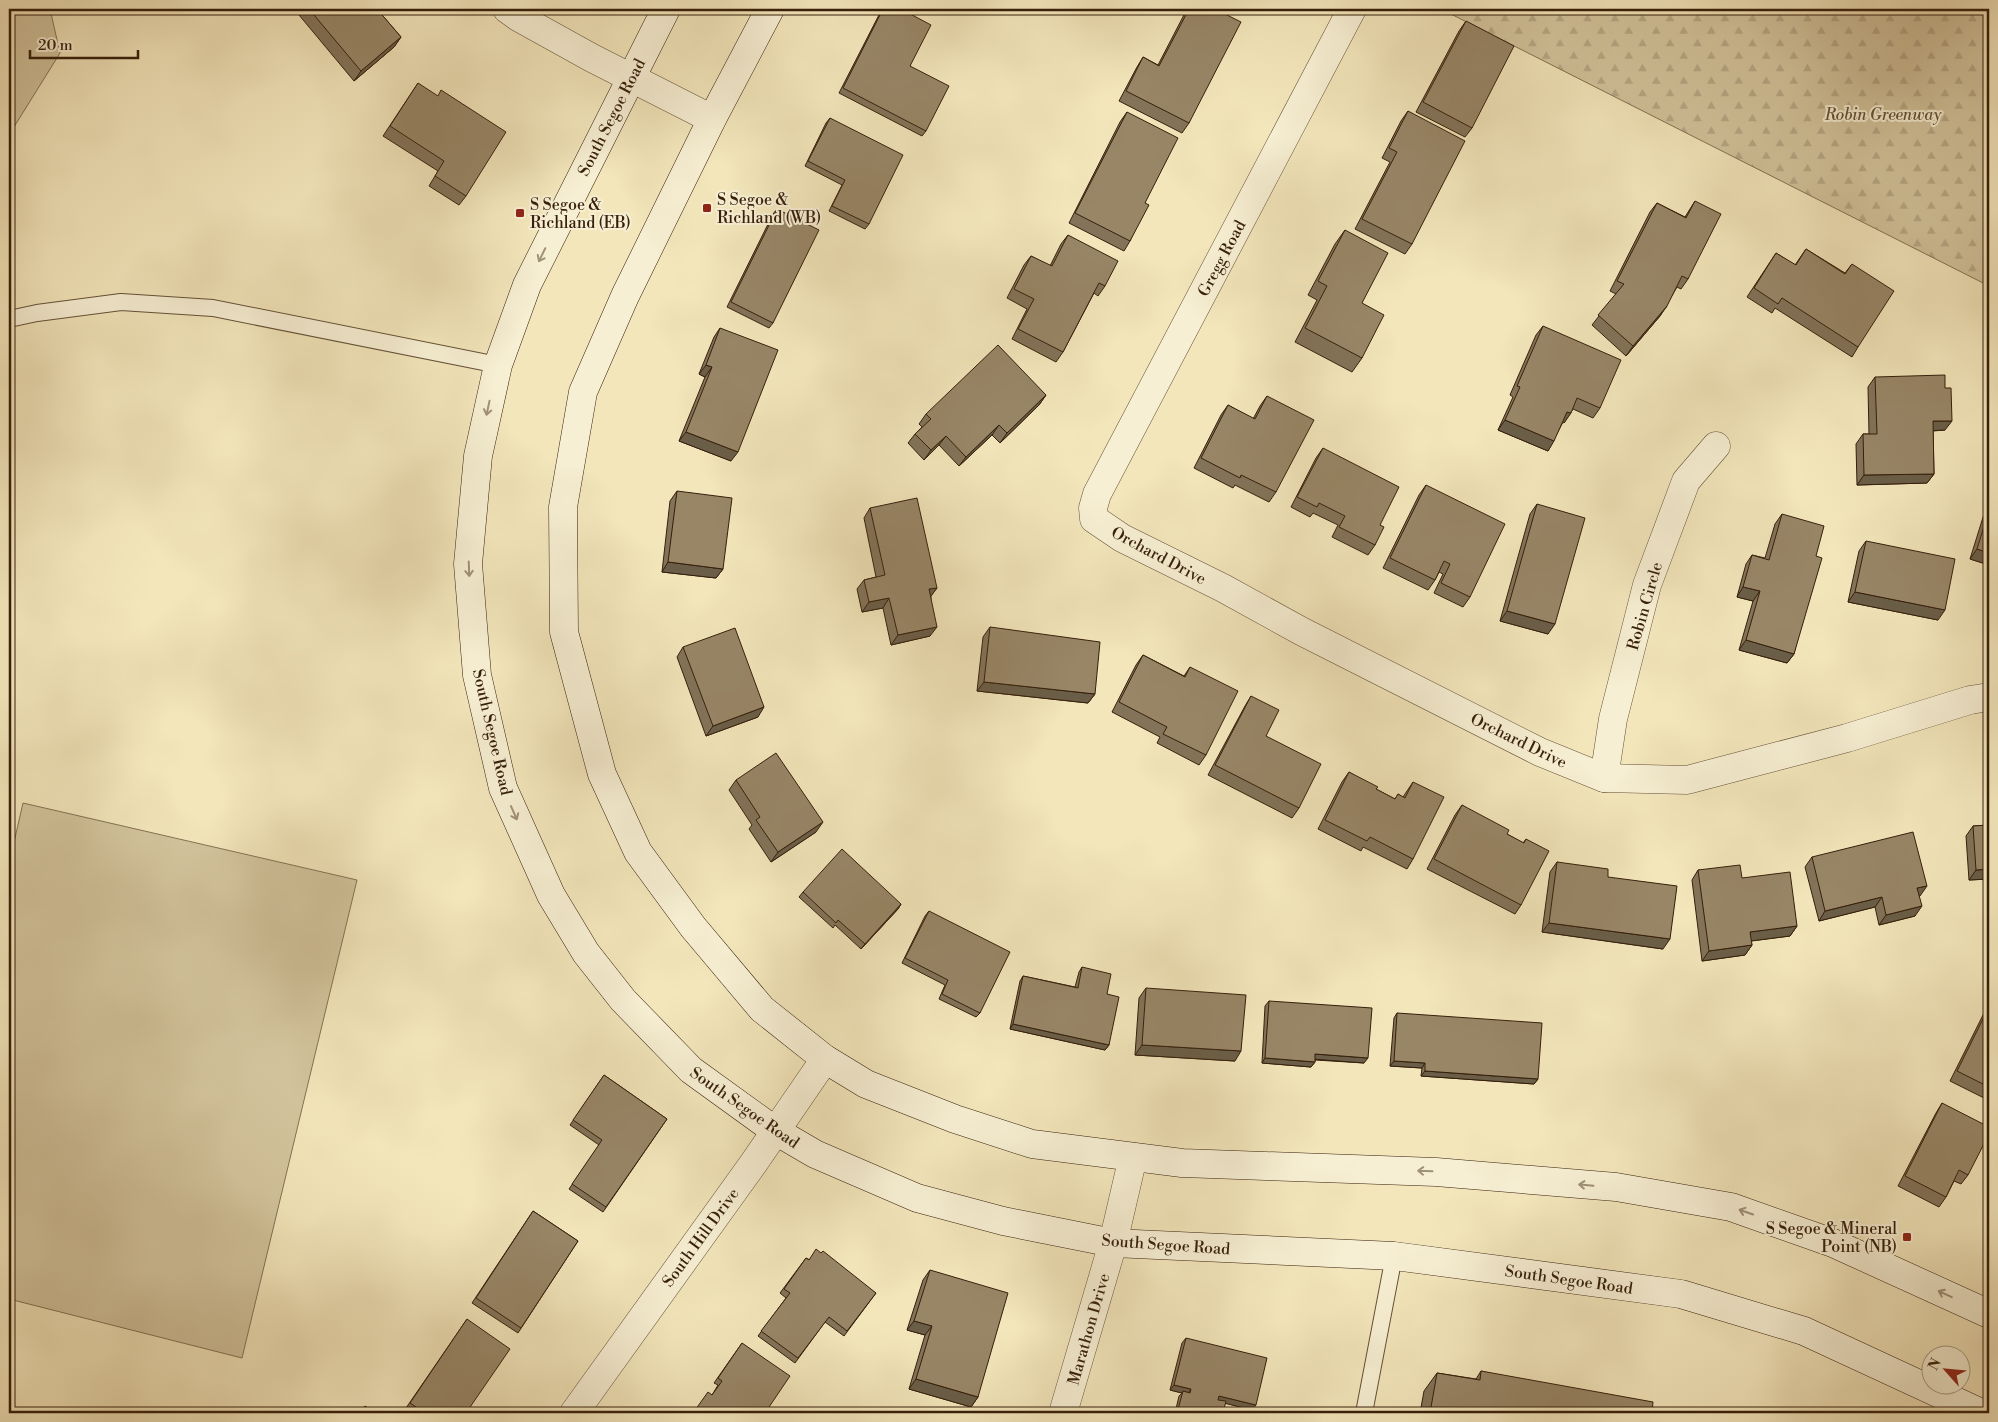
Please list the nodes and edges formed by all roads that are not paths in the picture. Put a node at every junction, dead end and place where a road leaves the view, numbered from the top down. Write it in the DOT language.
graph roads {
  1 [pos="508,9"];
  2 [pos="666,9"];
  3 [pos="770,9"];
  4 [pos="1352,9"];
  5 [pos="631,78"];
  6 [pos="712,119"];
  7 [pos="9,319"];
  8 [pos="498,365"];
  9 [pos="1716,446"];
  10 [pos="1093,508"];
  11 [pos="1989,697"];
  12 [pos="1604,778"];
  13 [pos="825,1058"];
  14 [pos="774,1130"];
  15 [pos="1133,1157"];
  16 [pos="1113,1242"];
  17 [pos="1394,1256"];
  18 [pos="1989,1314"];
  19 [pos="1989,1395"];
  20 [pos="574,1413"];
  21 [pos="1063,1413"];
  22 [pos="1364,1413"];
  23 [pos="1980,1413"];
  1 -- 5 [label="street"];
  2 -- 5 [label="street, South Segoe Road"];
  3 -- 6 [label="street"];
  4 -- 10 [label="street, Gregg Road"];
  5 -- 6 [label="street"];
  5 -- 8 [label="street, South Segoe Road, one-way"];
  6 -- 13 [label="street"];
  7 -- 8 [label="lane"];
  8 -- 14 [label="street, South Segoe Road, one-way"];
  9 -- 12 [label="street, Robin Circle"];
  10 -- 12 [label="street, Orchard Drive"];
  11 -- 12 [label="street, Orchard Drive"];
  13 -- 14 [label="street, South Hill Drive"];
  13 -- 15 [label="street"];
  14 -- 16 [label="street, South Segoe Road"];
  14 -- 20 [label="street, South Hill Drive"];
  15 -- 16 [label="street, Marathon Drive"];
  18 -- 15 [label="street, one-way"];
  16 -- 17 [label="street, South Segoe Road"];
  16 -- 21 [label="street, Marathon Drive"];
  17 -- 22 [label="lane"];
  17 -- 23 [label="street, South Segoe Road"];
  19 -- 23 [label="street"];
}
